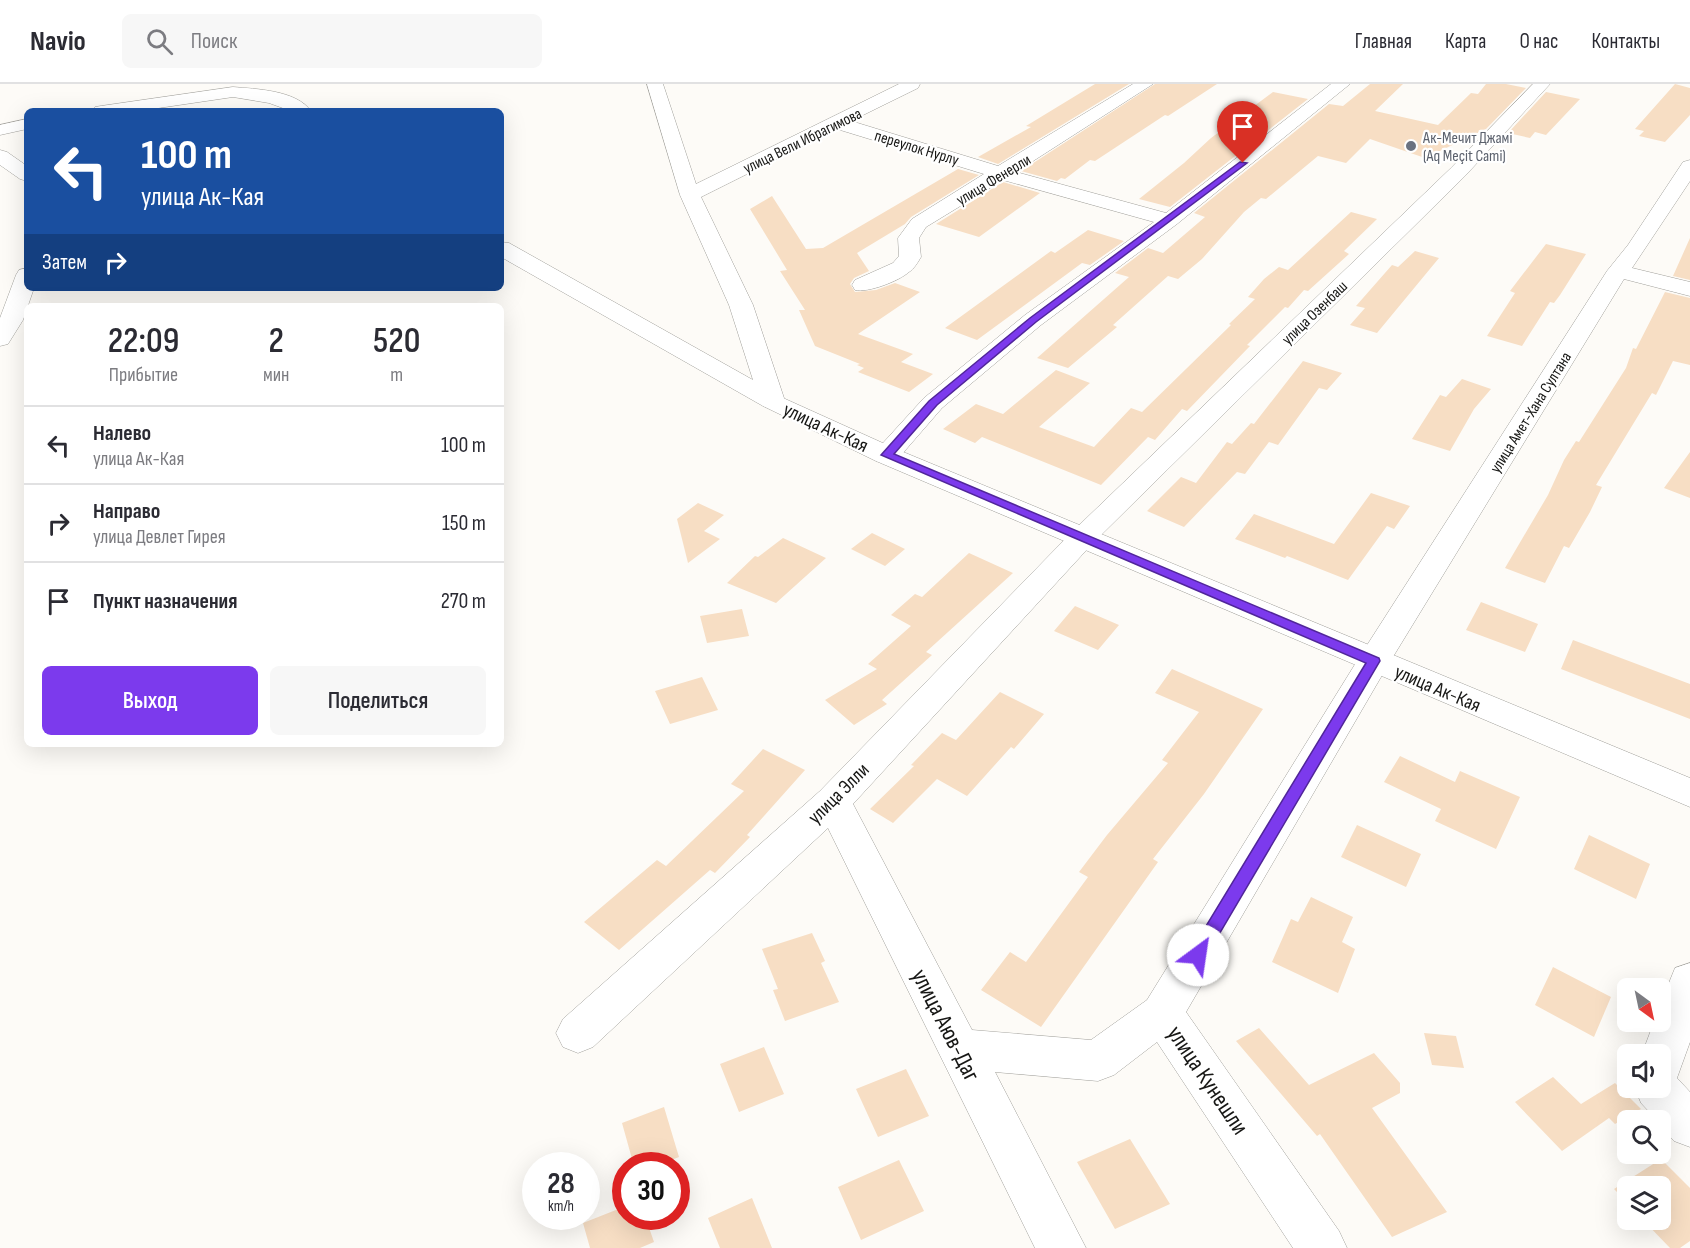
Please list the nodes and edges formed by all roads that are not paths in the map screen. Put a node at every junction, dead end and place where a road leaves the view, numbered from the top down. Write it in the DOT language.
graph roads {
  1 [pos="655,84"];
  2 [pos="912,84"];
  3 [pos="1145,84"];
  4 [pos="1342,84"];
  5 [pos="1542,84"];
  6 [pos="122,108"];
  7 [pos="299,108"];
  8 [pos="837,123"];
  9 [pos="24,125"];
  10 [pos="0,130"];
  11 [pos="0,156"];
  12 [pos="1690,166"];
  13 [pos="24,174"];
  14 [pos="1003,174"];
  15 [pos="690,195"];
  16 [pos="1170,220"];
  17 [pos="504,250"];
  18 [pos="1618,271"];
  19 [pos="24,283"];
  20 [pos="863,285"];
  21 [pos="1690,289"];
  22 [pos="0,339"];
  23 [pos="772,401"];
  24 [pos="886,455"];
  25 [pos="1083,537"];
  26 [pos="1374,661"];
  27 [pos="1690,794"];
  28 [pos="833,801"];
  29 [pos="1690,981"];
  30 [pos="1162,1013"];
  31 [pos="578,1033"];
  32 [pos="1668,1044"];
  33 [pos="958,1049"];
  34 [pos="1666,1098"];
  35 [pos="1690,1125"];
  36 [pos="1061,1248"];
  37 [pos="1322,1248"];
  1 -- 15 [label="street, улица Ак-Кая"];
  2 -- 8 [label="street, улица Вели Ибрагимова"];
  3 -- 14 [label="street, улица Фенерли"];
  4 -- 16 [label="street"];
  5 -- 25 [label="street, улица Озенбаш"];
  6 -- 7 [label="street"];
  8 -- 14 [label="street, переулок Нурлу"];
  8 -- 15 [label="street, улица Вели Ибрагимова"];
  9 -- 10 [label="street"];
  11 -- 13 [label="street"];
  12 -- 18 [label="street, улица Амет-Хана Султана"];
  14 -- 16 [label="street, переулок Нурлу"];
  14 -- 20 [label="street, улица Фенерли"];
  15 -- 23 [label="street, улица Ак-Кая"];
  16 -- 24 [label="street"];
  17 -- 23 [label="street"];
  18 -- 21 [label="street"];
  18 -- 26 [label="street, улица Амет-Хана Султана"];
  19 -- 22 [label="street"];
  23 -- 24 [label="street, улица Ак-Кая"];
  24 -- 25 [label="street, улица Ак-Кая"];
  25 -- 26 [label="street, улица Ак-Кая"];
  25 -- 28 [label="street, улица Элли"];
  26 -- 27 [label="street, улица Ак-Кая"];
  26 -- 30 [label="street, улица Кунешли"];
  28 -- 31 [label="street, улица Элли"];
  28 -- 33 [label="street, улица Аюв-Даг"];
  29 -- 32 [label="street"];
  30 -- 33 [label="street"];
  30 -- 37 [label="street, улица Кунешли"];
  33 -- 36 [label="street, улица Аюв-Даг"];
  34 -- 35 [label="street"];
}
